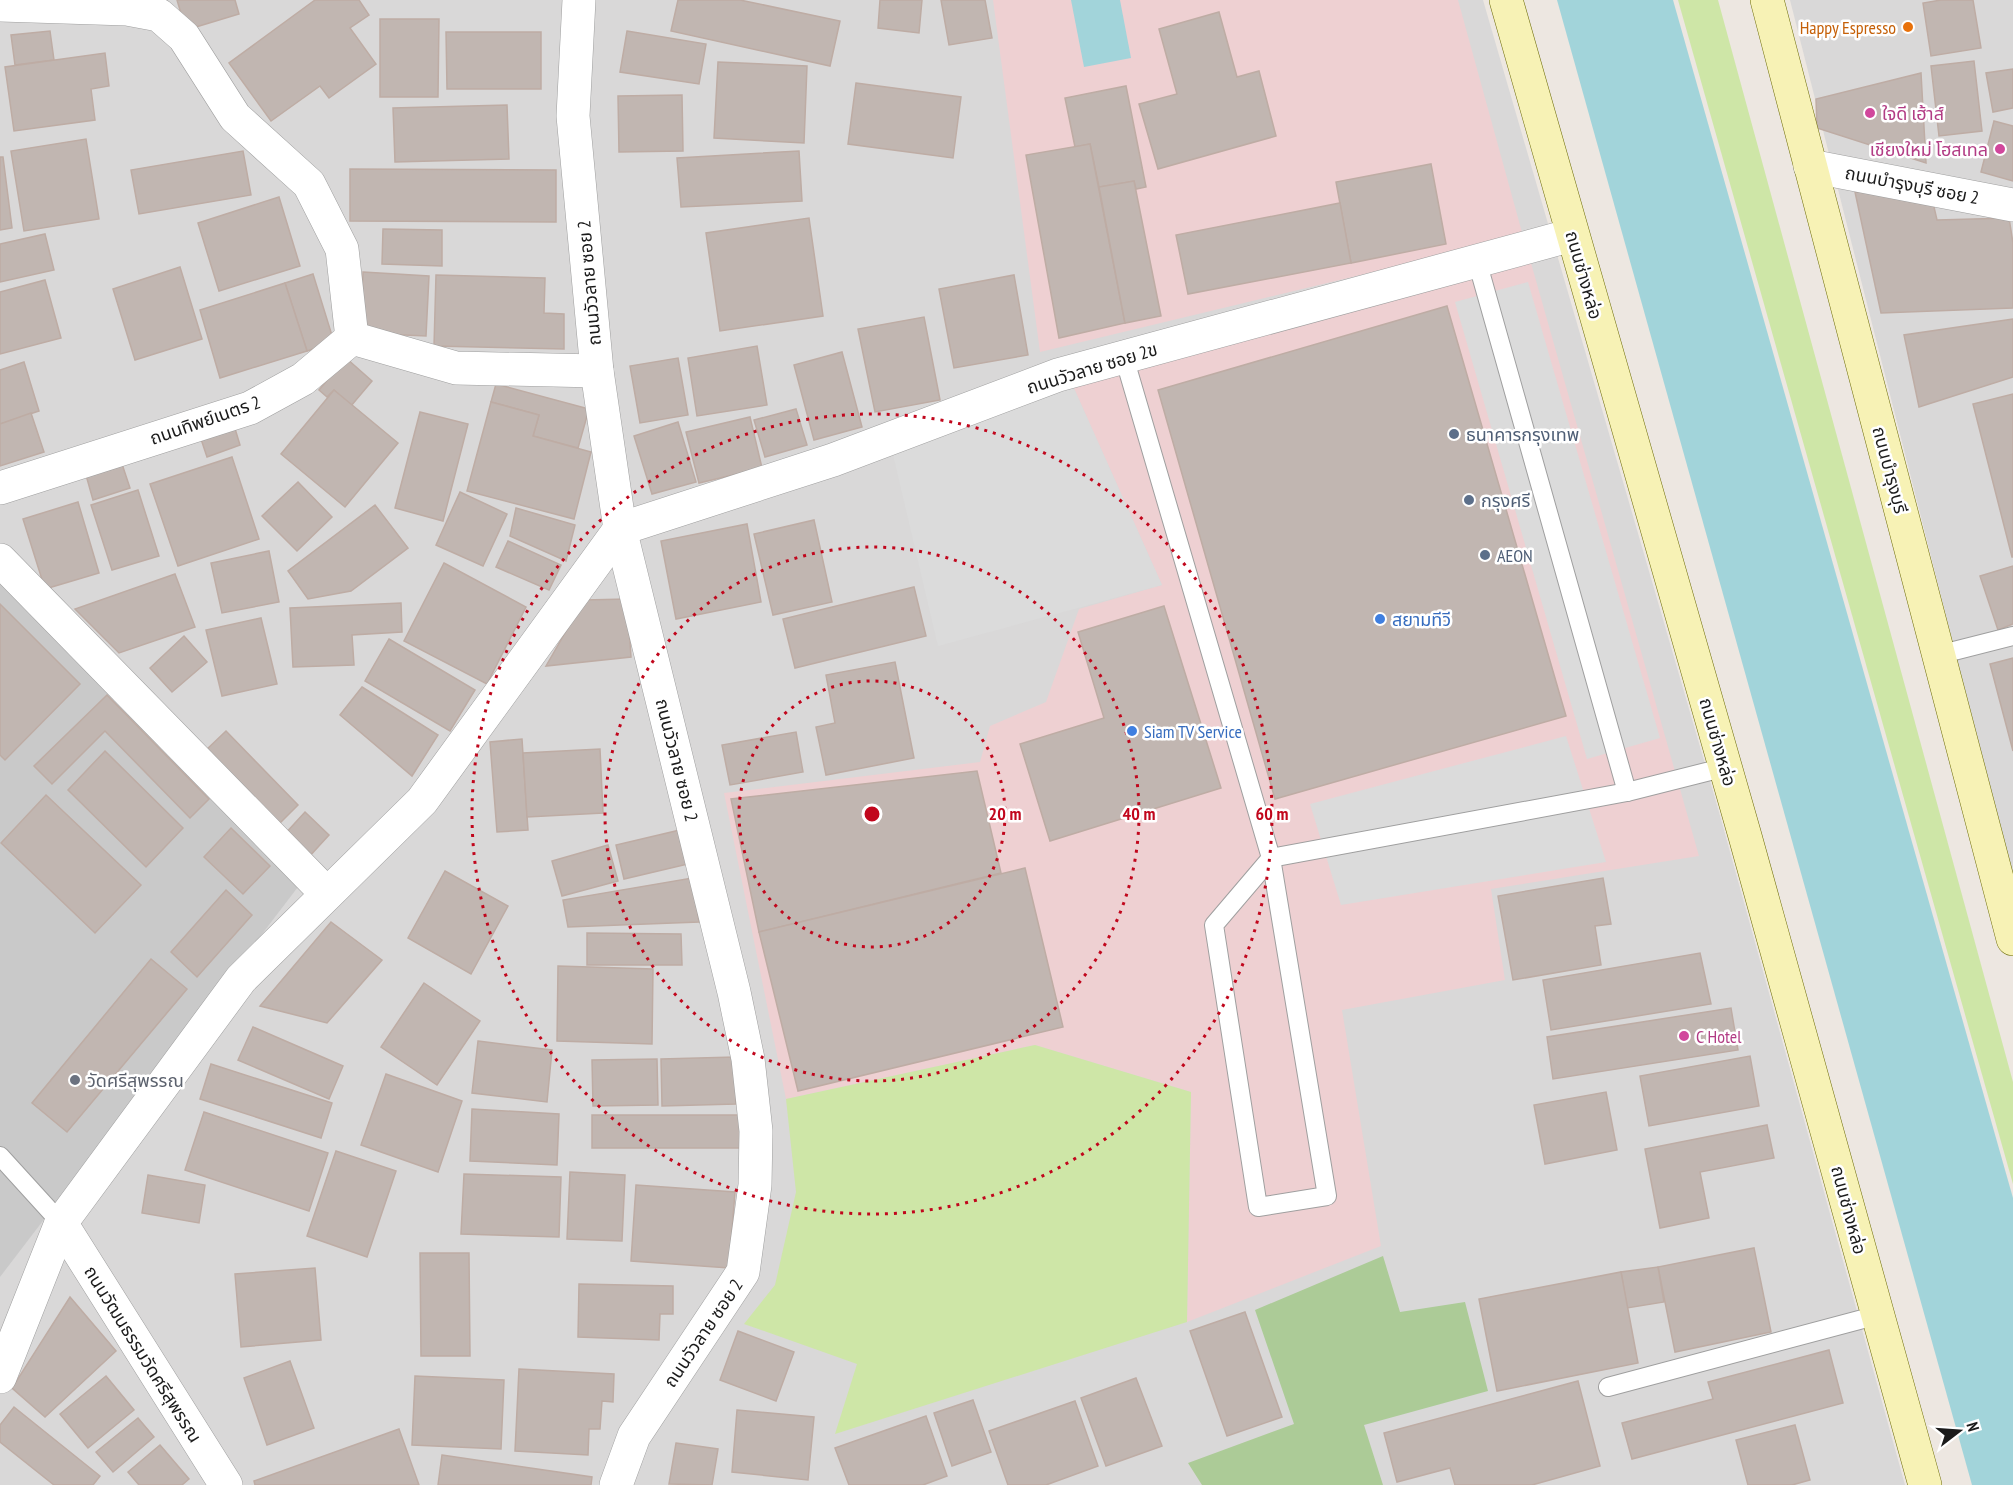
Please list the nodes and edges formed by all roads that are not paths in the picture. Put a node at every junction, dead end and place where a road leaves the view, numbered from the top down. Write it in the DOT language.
graph roads {
  1 [pos="579,0"];
  2 [pos="1506,0"];
  3 [pos="1767,0"];
  4 [pos="0,5"];
  5 [pos="1810,166"];
  6 [pos="2013,205"];
  7 [pos="1572,235"];
  8 [pos="1477,261"];
  9 [pos="352,338"];
  10 [pos="1124,357"];
  11 [pos="597,371"];
  12 [pos="0,488"];
  13 [pos="620,529"];
  14 [pos="0,560"];
  15 [pos="2013,636"];
  16 [pos="1938,655"];
  17 [pos="1726,767"];
  18 [pos="1626,792"];
  19 [pos="1271,858"];
  20 [pos="326,893"];
  21 [pos="2012,931"];
  22 [pos="0,1156"];
  23 [pos="61,1223"];
  24 [pos="1878,1315"];
  25 [pos="0,1377"];
  26 [pos="1608,1387"];
  27 [pos="226,1485"];
  28 [pos="616,1485"];
  29 [pos="1925,1485"];
  1 -- 11 [label="street, ถนนวัวลาย ซอย 2"];
  2 -- 7 [label="main road, ถนนช่างหล่อ"];
  3 -- 5 [label="main road, ถนนบำรุงบุรี"];
  4 -- 9 [label="street"];
  5 -- 6 [label="street, ถนนบำรุงบุรี ซอย 2"];
  5 -- 16 [label="main road, ถนนบำรุงบุรี"];
  7 -- 8 [label="street, ถนนวัวลาย ซอย 2ข"];
  7 -- 17 [label="main road, ถนนช่างหล่อ"];
  8 -- 10 [label="street, ถนนวัวลาย ซอย 2ข"];
  8 -- 18 [label="lane"];
  9 -- 11 [label="street"];
  9 -- 12 [label="street, ถนนทิพย์เนตร 2"];
  10 -- 13 [label="street, ถนนวัวลาย ซอย 2ข"];
  10 -- 19 [label="lane"];
  11 -- 13 [label="street, ถนนวัวลาย ซอย 2"];
  13 -- 20 [label="street"];
  13 -- 28 [label="street, ถนนวัวลาย ซอย 2"];
  14 -- 20 [label="street"];
  15 -- 16 [label="lane"];
  16 -- 21 [label="main road, ถนนบำรุงบุรี"];
  17 -- 18 [label="lane"];
  17 -- 24 [label="main road, ถนนช่างหล่อ"];
  18 -- 19 [label="lane"];
  19 -- 19 [label="lane"];
  20 -- 23 [label="street"];
  22 -- 23 [label="lane"];
  23 -- 25 [label="street"];
  23 -- 27 [label="street, ถนนวัฒนธรรมวัดศรีสุพรรณ"];
  24 -- 26 [label="lane"];
  24 -- 29 [label="main road, ถนนช่างหล่อ"];
}
